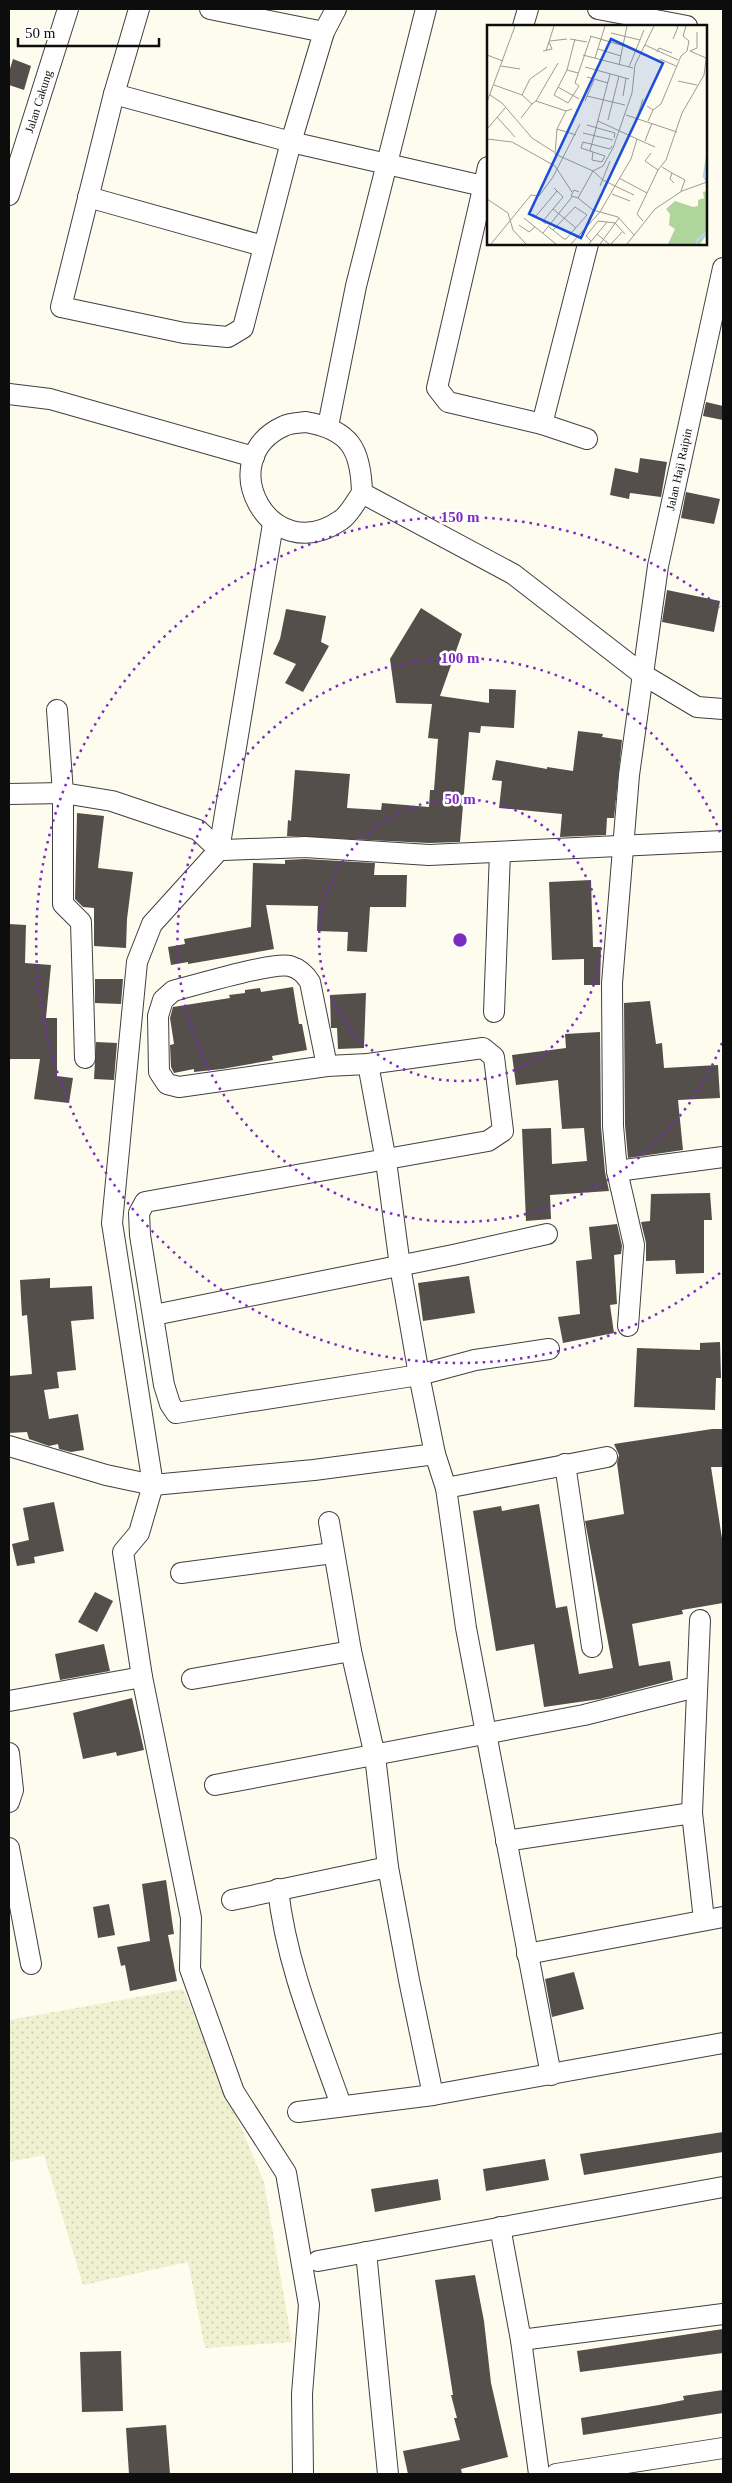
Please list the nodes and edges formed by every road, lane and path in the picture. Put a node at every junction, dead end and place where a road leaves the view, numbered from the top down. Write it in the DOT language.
graph roads {
  1 [pos="68,9"];
  2 [pos="140,9"];
  3 [pos="210,9"];
  4 [pos="336,9"];
  5 [pos="426,9"];
  6 [pos="528,9"];
  7 [pos="598,9"];
  8 [pos="647,23"];
  9 [pos="523,25"];
  10 [pos="674,25"];
  11 [pos="324,32"];
  12 [pos="114,94"];
  13 [pos="291,142"];
  14 [pos="387,164"];
  15 [pos="487,170"];
  16 [pos="483,186"];
  17 [pos="9,194"];
  18 [pos="88,197"];
  19 [pos="588,245"];
  20 [pos="263,246"];
  21 [pos="723,268"];
  22 [pos="9,394"];
  23 [pos="542,424"];
  24 [pos="328,426"];
  25 [pos="586,439"];
  26 [pos="254,457"];
  27 [pos="362,493"];
  28 [pos="273,524"];
  29 [pos="642,674"];
  30 [pos="723,709"];
  31 [pos="57,710"];
  32 [pos="63,793"];
  33 [pos="9,794"];
  34 [pos="723,841"];
  35 [pos="625,846"];
  36 [pos="219,850"];
  37 [pos="500,852"];
  38 [pos="494,1012"];
  39 [pos="85,1058"];
  40 [pos="368,1064"];
  41 [pos="327,1066"];
  42 [pos="723,1157"];
  43 [pos="386,1161"];
  44 [pos="616,1171"];
  45 [pos="547,1234"];
  46 [pos="400,1266"];
  47 [pos="154,1315"];
  48 [pos="628,1326"];
  49 [pos="549,1349"];
  50 [pos="419,1375"];
  51 [pos="9,1446"];
  52 [pos="435,1454"];
  53 [pos="607,1457"];
  54 [pos="565,1464"];
  55 [pos="153,1485"];
  56 [pos="446,1488"];
  57 [pos="329,1522"];
  58 [pos="334,1553"];
  59 [pos="181,1573"];
  60 [pos="700,1620"];
  61 [pos="592,1647"];
  62 [pos="351,1651"];
  63 [pos="142,1677"];
  64 [pos="192,1679"];
  65 [pos="696,1687"];
  66 [pos="9,1701"];
  67 [pos="485,1735"];
  68 [pos="9,1753"];
  69 [pos="374,1756"];
  70 [pos="215,1785"];
  71 [pos="9,1802"];
  72 [pos="692,1813"];
  73 [pos="506,1841"];
  74 [pos="9,1848"];
  75 [pos="388,1867"];
  76 [pos="278,1889"];
  77 [pos="232,1900"];
  78 [pos="714,1918"];
  79 [pos="527,1954"];
  80 [pos="31,1964"];
  81 [pos="723,2043"];
  82 [pos="551,2075"];
  83 [pos="433,2095"];
  84 [pos="340,2105"];
  85 [pos="298,2112"];
  86 [pos="723,2186"];
  87 [pos="500,2227"];
  88 [pos="366,2252"];
  89 [pos="318,2261"];
  90 [pos="723,2314"];
  91 [pos="521,2340"];
  92 [pos="723,2448"];
  93 [pos="303,2474"];
  94 [pos="388,2474"];
  95 [pos="539,2474"];
  96 [pos="556,2474"];
  1 -- 17 [label="street, Jalan Cakung"];
  2 -- 12 [label="street"];
  3 -- 11 [label="street"];
  4 -- 11 [label="street"];
  5 -- 14 [label="street"];
  6 -- 9 [label="street"];
  7 -- 8 [label="street"];
  8 -- 10 [label="street"];
  11 -- 13 [label="street"];
  12 -- 13 [label="street"];
  12 -- 18 [label="street"];
  13 -- 14 [label="street"];
  13 -- 20 [label="street"];
  14 -- 16 [label="street"];
  14 -- 24 [label="street"];
  15 -- 16 [label="street"];
  16 -- 23 [label="street"];
  18 -- 20 [label="street"];
  18 -- 20 [label="street"];
  19 -- 23 [label="street"];
  21 -- 29 [label="street, Jalan Haji Raipin"];
  22 -- 26 [label="street"];
  23 -- 25 [label="street"];
  24 -- 26 [label="street"];
  24 -- 27 [label="street"];
  26 -- 28 [label="street"];
  27 -- 28 [label="street"];
  27 -- 29 [label="street"];
  28 -- 36 [label="street"];
  29 -- 30 [label="street"];
  29 -- 35 [label="street, Jalan Haji Raipin"];
  31 -- 32 [label="street"];
  32 -- 33 [label="street"];
  32 -- 36 [label="street"];
  32 -- 39 [label="street"];
  34 -- 35 [label="street"];
  35 -- 37 [label="street"];
  35 -- 44 [label="street, Jalan Haji Raipin"];
  36 -- 37 [label="street"];
  36 -- 55 [label="street"];
  37 -- 38 [label="street"];
  40 -- 41 [label="street"];
  40 -- 43 [label="street"];
  40 -- 43 [label="street"];
  41 -- 41 [label="street"];
  42 -- 44 [label="street"];
  43 -- 46 [label="street"];
  43 -- 47 [label="street"];
  44 -- 48 [label="street, Jalan Haji Raipin"];
  45 -- 46 [label="street"];
  46 -- 47 [label="street"];
  46 -- 50 [label="street"];
  47 -- 50 [label="street"];
  49 -- 50 [label="street"];
  50 -- 52 [label="street"];
  51 -- 55 [label="street"];
  52 -- 55 [label="street"];
  52 -- 56 [label="street"];
  53 -- 54 [label="street"];
  54 -- 56 [label="street"];
  54 -- 61 [label="street"];
  55 -- 63 [label="street"];
  56 -- 67 [label="street"];
  57 -- 58 [label="street"];
  58 -- 59 [label="street"];
  58 -- 62 [label="street"];
  60 -- 65 [label="street"];
  62 -- 64 [label="street"];
  62 -- 69 [label="street"];
  63 -- 66 [label="street"];
  63 -- 93 [label="street"];
  65 -- 67 [label="street"];
  65 -- 72 [label="street"];
  67 -- 69 [label="street"];
  67 -- 73 [label="street"];
  68 -- 71 [label="street"];
  69 -- 70 [label="street"];
  69 -- 75 [label="street"];
  72 -- 73 [label="street"];
  72 -- 78 [label="street"];
  73 -- 79 [label="street"];
  74 -- 80 [label="street"];
  75 -- 76 [label="street"];
  75 -- 83 [label="street"];
  76 -- 77 [label="street"];
  76 -- 84 [label="street"];
  78 -- 79 [label="street"];
  79 -- 82 [label="street"];
  81 -- 82 [label="street"];
  82 -- 83 [label="street"];
  83 -- 84 [label="street"];
  84 -- 85 [label="street"];
  86 -- 87 [label="street"];
  87 -- 88 [label="street"];
  87 -- 91 [label="street"];
  88 -- 89 [label="street"];
  88 -- 94 [label="street"];
  90 -- 91 [label="street"];
  91 -- 95 [label="street"];
  92 -- 96 [label="street"];
}
